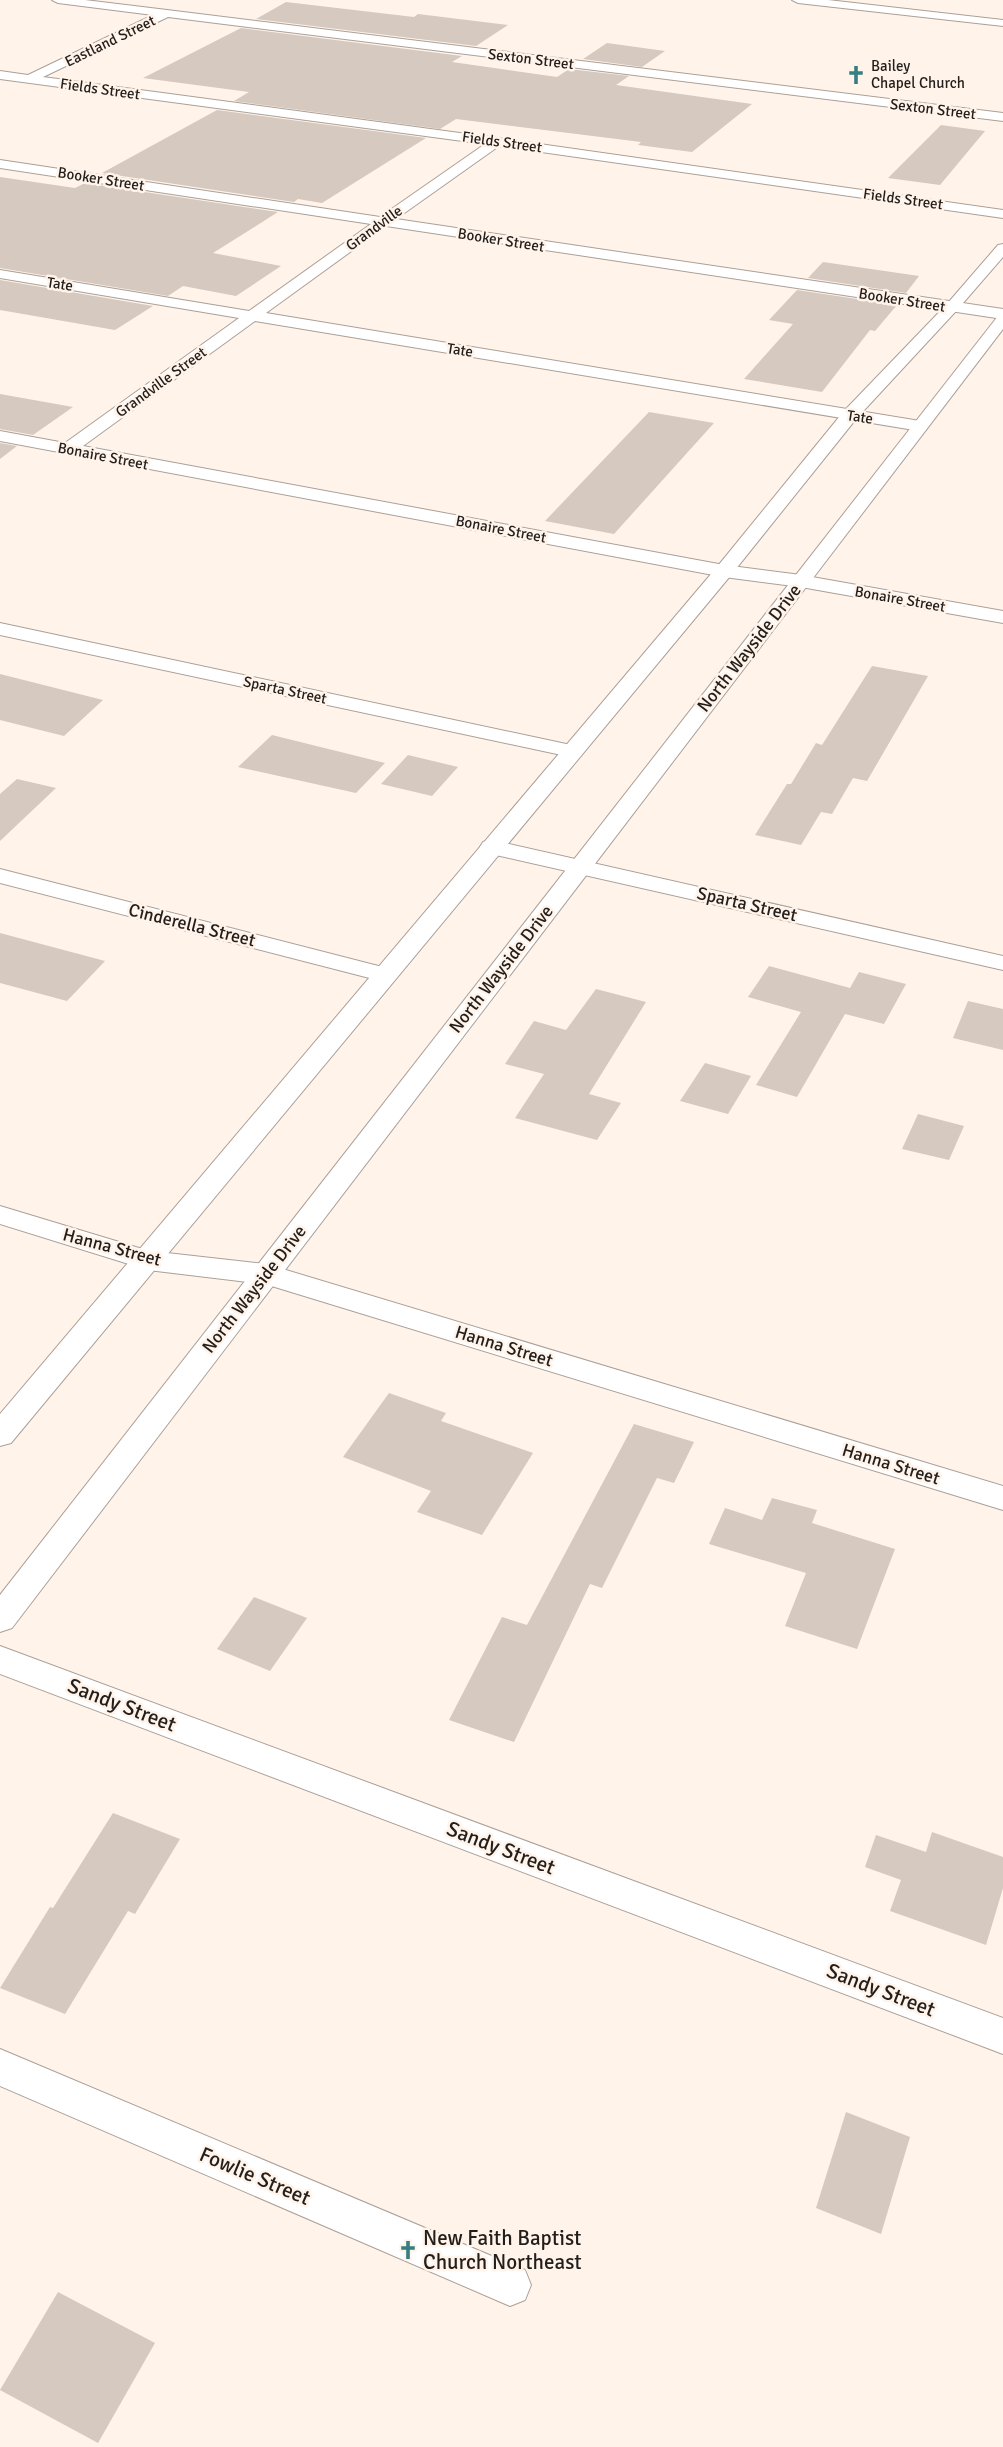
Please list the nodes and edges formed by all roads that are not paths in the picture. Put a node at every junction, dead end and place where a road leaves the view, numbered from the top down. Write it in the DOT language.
graph roads {
  1 [pos="58,0"];
  2 [pos="798,0"];
  3 [pos="186,3"];
  4 [pos="166,13"];
  5 [pos="1003,23"];
  6 [pos="0,76"];
  7 [pos="29,79"];
  8 [pos="7,90"];
  9 [pos="1003,117"];
  10 [pos="497,142"];
  11 [pos="0,164"];
  12 [pos="1003,214"];
  13 [pos="382,222"];
  14 [pos="1003,248"];
  15 [pos="0,274"];
  16 [pos="952,307"];
  17 [pos="1003,314"];
  18 [pos="254,316"];
  19 [pos="1003,319"];
  20 [pos="850,415"];
  21 [pos="920,426"];
  22 [pos="0,436"];
  23 [pos="68,449"];
  24 [pos="724,571"];
  25 [pos="801,581"];
  26 [pos="1003,617"];
  27 [pos="0,629"];
  28 [pos="571,750"];
  29 [pos="491,848"];
  30 [pos="581,866"];
  31 [pos="0,876"];
  32 [pos="1003,963"];
  33 [pos="385,974"];
  34 [pos="0,1215"];
  35 [pos="148,1260"];
  36 [pos="266,1274"];
  37 [pos="0,1434"];
  38 [pos="1003,1498"];
  39 [pos="0,1619"];
  40 [pos="0,1660"];
  41 [pos="1003,2036"];
  42 [pos="0,2067"];
  43 [pos="510,2284"];
  1 -- 4 [label="street, Sexton Street"];
  2 -- 5 [label="street"];
  3 -- 4 [label="street, Eastland Street"];
  4 -- 7 [label="street, Eastland Street"];
  4 -- 9 [label="street, Sexton Street"];
  6 -- 7 [label="street, Fields Street"];
  7 -- 8 [label="street, Eastland Street"];
  7 -- 10 [label="street, Fields Street"];
  10 -- 12 [label="street, Fields Street"];
  10 -- 13 [label="street, Grandville"];
  11 -- 13 [label="street, Booker Street"];
  13 -- 16 [label="street, Booker Street"];
  13 -- 18 [label="street, Grandville"];
  14 -- 16 [label="street"];
  15 -- 18 [label="street, Tate"];
  16 -- 17 [label="street, Booker Street"];
  16 -- 20 [label="street"];
  18 -- 20 [label="street, Tate"];
  18 -- 23 [label="street, Grandville Street"];
  19 -- 21 [label="street, North Wayside Drive"];
  20 -- 21 [label="street, Tate"];
  20 -- 24 [label="street"];
  21 -- 25 [label="street, North Wayside Drive"];
  22 -- 23 [label="street, Bonaire Street"];
  23 -- 24 [label="street, Bonaire Street"];
  24 -- 25 [label="street, Bonaire Street"];
  24 -- 28 [label="street"];
  25 -- 26 [label="street, Bonaire Street"];
  25 -- 30 [label="street, North Wayside Drive"];
  27 -- 28 [label="street, Sparta Street"];
  28 -- 29 [label="street"];
  29 -- 30 [label="street, Sparta Street"];
  29 -- 33 [label="street"];
  30 -- 32 [label="street, Sparta Street"];
  30 -- 36 [label="street, North Wayside Drive"];
  31 -- 33 [label="street, Cinderella Street"];
  33 -- 35 [label="street"];
  34 -- 35 [label="street, Hanna Street"];
  35 -- 36 [label="street, Hanna Street"];
  35 -- 37 [label="street"];
  36 -- 38 [label="street, Hanna Street"];
  36 -- 39 [label="street, North Wayside Drive"];
  40 -- 41 [label="street, Sandy Street"];
  42 -- 43 [label="street, Fowlie Street"];
}
